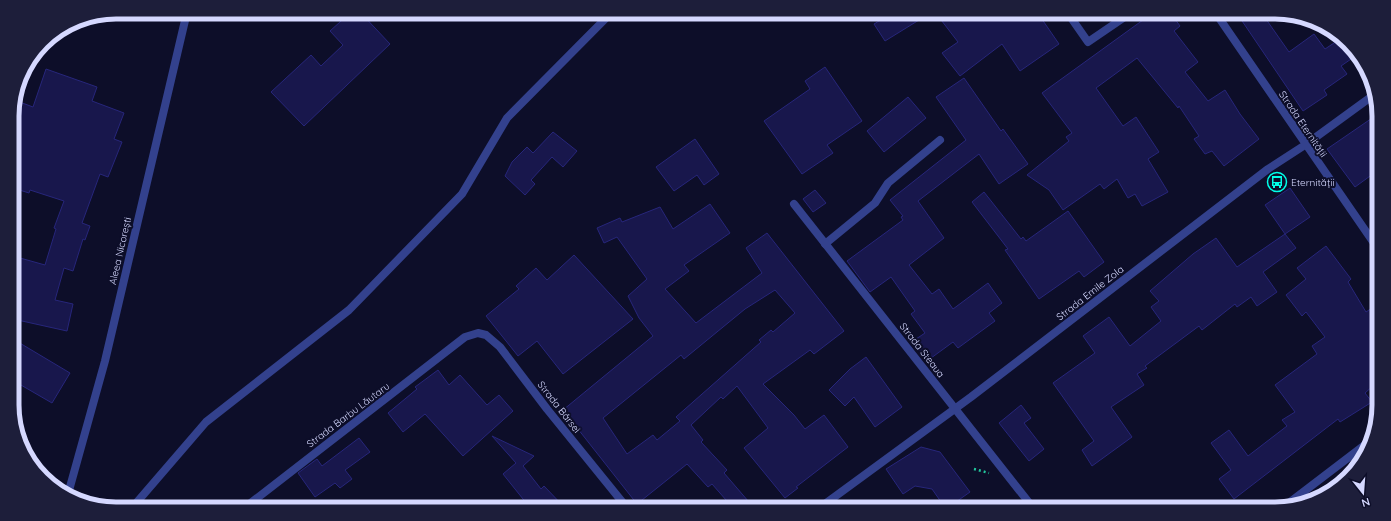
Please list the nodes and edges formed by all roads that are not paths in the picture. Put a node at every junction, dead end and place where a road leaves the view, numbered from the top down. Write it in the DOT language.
graph roads {
  1 [pos="185,19"];
  2 [pos="605,19"];
  3 [pos="1072,19"];
  4 [pos="1122,19"];
  5 [pos="1220,19"];
  6 [pos="1370,98"];
  7 [pos="940,140"];
  8 [pos="1305,145"];
  9 [pos="794,204"];
  10 [pos="1372,240"];
  11 [pos="825,244"];
  12 [pos="465,337"];
  13 [pos="955,409"];
  14 [pos="1363,447"];
  15 [pos="69,490"];
  16 [pos="1292,500"];
  17 [pos="137,502"];
  18 [pos="252,502"];
  19 [pos="622,502"];
  20 [pos="828,502"];
  21 [pos="1028,502"];
  1 -- 15 [label="street, Aleea Nicorești"];
  2 -- 17 [label="street"];
  3 -- 4 [label="street"];
  5 -- 8 [label="street, Strada Eternității"];
  6 -- 8 [label="street, Strada Emile Zola"];
  7 -- 11 [label="street"];
  8 -- 10 [label="street, Strada Eternității"];
  8 -- 13 [label="street, Strada Emile Zola"];
  9 -- 11 [label="street, Strada Steaua"];
  11 -- 13 [label="street, Strada Steaua"];
  12 -- 18 [label="street, Strada Barbu Lăutaru"];
  12 -- 19 [label="street, Strada Bârsei"];
  13 -- 20 [label="street, Strada Emile Zola"];
  13 -- 21 [label="street, Strada Steaua"];
  14 -- 16 [label="street"];
}
